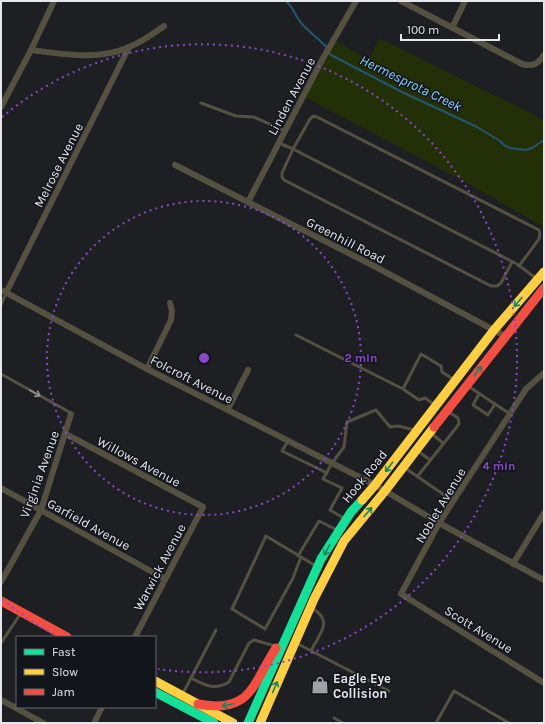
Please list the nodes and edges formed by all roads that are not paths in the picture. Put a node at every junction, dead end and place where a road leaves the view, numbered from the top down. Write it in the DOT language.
graph roads {
  1 [pos="54,1"];
  2 [pos="356,1"];
  3 [pos="401,1"];
  4 [pos="465,1"];
  5 [pos="164,26"];
  6 [pos="452,28"];
  7 [pos="129,47"];
  8 [pos="31,50"];
  9 [pos="544,55"];
  10 [pos="201,103"];
  11 [pos="1,108"];
  12 [pos="285,131"];
  13 [pos="279,143"];
  14 [pos="293,149"];
  15 [pos="175,165"];
  16 [pos="248,202"];
  17 [pos="512,262"];
  18 [pos="519,266"];
  19 [pos="541,276"];
  20 [pos="544,288"];
  21 [pos="4,291"];
  22 [pos="170,303"];
  23 [pos="1,305"];
  24 [pos="494,330"];
  25 [pos="296,335"];
  26 [pos="505,336"];
  27 [pos="147,369"];
  28 [pos="248,370"];
  29 [pos="544,373"];
  30 [pos="1,374"];
  31 [pos="455,380"];
  32 [pos="466,385"];
  33 [pos="403,389"];
  34 [pos="479,394"];
  35 [pos="495,404"];
  36 [pos="435,405"];
  37 [pos="228,410"];
  38 [pos="447,410"];
  39 [pos="72,414"];
  40 [pos="510,414"];
  41 [pos="416,430"];
  42 [pos="430,432"];
  43 [pos="66,434"];
  44 [pos="288,440"];
  45 [pos="443,443"];
  46 [pos="417,450"];
  47 [pos="430,460"];
  48 [pos="332,463"];
  49 [pos="404,467"];
  50 [pos="327,473"];
  51 [pos="417,477"];
  52 [pos="375,485"];
  53 [pos="1,488"];
  54 [pos="385,491"];
  55 [pos="453,502"];
  56 [pos="203,507"];
  57 [pos="41,510"];
  58 [pos="544,513"];
  59 [pos="346,519"];
  60 [pos="439,523"];
  61 [pos="338,531"];
  62 [pos="300,557"];
  63 [pos="513,564"];
  64 [pos="318,567"];
  65 [pos="165,579"];
  66 [pos="544,580"];
  67 [pos="1,582"];
  68 [pos="401,594"];
  69 [pos="1,601"];
  70 [pos="310,607"];
  71 [pos="22,612"];
  72 [pos="216,630"];
  73 [pos="287,634"];
  74 [pos="65,636"];
  75 [pos="136,636"];
  76 [pos="294,642"];
  77 [pos="1,643"];
  78 [pos="277,647"];
  79 [pos="311,651"];
  80 [pos="190,678"];
  81 [pos="156,682"];
  82 [pos="544,683"];
  83 [pos="389,691"];
  84 [pos="156,692"];
  85 [pos="182,696"];
  86 [pos="1,700"];
  87 [pos="102,708"];
  88 [pos="196,709"];
  89 [pos="334,718"];
  90 [pos="43,723"];
  91 [pos="94,723"];
  92 [pos="207,723"];
  93 [pos="214,723"];
  94 [pos="233,723"];
  95 [pos="248,723"];
  96 [pos="260,723"];
  97 [pos="343,723"];
  98 [pos="436,723"];
  99 [pos="509,723"];
  1 -- 8 [label="street"];
  2 -- 12 [label="street, Linden Avenue"];
  3 -- 6 [label="street"];
  4 -- 6 [label="street"];
  5 -- 7 [label="street"];
  6 -- 9 [label="street"];
  7 -- 8 [label="street"];
  7 -- 21 [label="street, Melrose Avenue"];
  8 -- 11 [label="street"];
  10 -- 12 [label="lane"];
  12 -- 13 [label="street, Linden Avenue"];
  13 -- 14 [label="lane"];
  13 -- 16 [label="street, Linden Avenue"];
  14 -- 17 [label="lane"];
  14 -- 17 [label="lane"];
  14 -- 18 [label="lane"];
  15 -- 16 [label="street, Greenhill Road"];
  16 -- 24 [label="street, Greenhill Road"];
  17 -- 18 [label="lane"];
  18 -- 19 [label="lane"];
  19 -- 24 [label="main road, Hook Road, one-way"];
  20 -- 26 [label="main road, Hook Road"];
  21 -- 23 [label="lane"];
  21 -- 27 [label="street, Folcroft Avenue"];
  22 -- 27 [label="street"];
  24 -- 26 [label="street, Greenhill Road"];
  24 -- 31 [label="main road, Hook Road"];
  25 -- 33 [label="lane"];
  32 -- 26 [label="main road, Hook Road, one-way"];
  27 -- 37 [label="street, Folcroft Avenue"];
  28 -- 37 [label="street"];
  29 -- 40 [label="street, Noblet Avenue"];
  30 -- 39 [label="lane, one-way"];
  31 -- 33 [label="lane"];
  31 -- 36 [label="main road, Hook Road"];
  32 -- 34 [label="lane"];
  32 -- 38 [label="main road, Hook Road"];
  33 -- 36 [label="lane"];
  34 -- 35 [label="lane"];
  34 -- 35 [label="lane"];
  35 -- 40 [label="lane"];
  36 -- 41 [label="main road, Hook Road"];
  37 -- 44 [label="street, Folcroft Avenue"];
  38 -- 42 [label="main road, Hook Road"];
  38 -- 45 [label="lane"];
  39 -- 43 [label="street, Virginia Avenue"];
  40 -- 55 [label="street, Noblet Avenue"];
  41 -- 48 [label="lane"];
  41 -- 52 [label="main road, Hook Road, one-way"];
  42 -- 45 [label="lane"];
  42 -- 46 [label="main road, Hook Road"];
  43 -- 56 [label="street, Willows Avenue"];
  43 -- 57 [label="street, Virginia Avenue"];
  44 -- 48 [label="street, Folcroft Avenue"];
  44 -- 50 [label="lane"];
  45 -- 47 [label="lane"];
  46 -- 47 [label="lane"];
  46 -- 49 [label="main road, Hook Road"];
  47 -- 51 [label="lane"];
  48 -- 50 [label="lane"];
  48 -- 52 [label="street, Folcroft Avenue"];
  49 -- 51 [label="lane"];
  49 -- 54 [label="main road, Hook Road"];
  50 -- 59 [label="lane"];
  51 -- 55 [label="lane"];
  52 -- 54 [label="street, Folcroft Avenue"];
  52 -- 59 [label="main road, Hook Road"];
  53 -- 57 [label="street, Garfield Avenue"];
  54 -- 60 [label="street, Folcroft Avenue"];
  70 -- 54 [label="main road, Hook Road, one-way"];
  55 -- 60 [label="street, Noblet Avenue"];
  56 -- 65 [label="street, Warwick Avenue"];
  57 -- 65 [label="street, Garfield Avenue"];
  57 -- 67 [label="street, Virginia Avenue"];
  58 -- 63 [label="street"];
  59 -- 61 [label="main road, Hook Road"];
  60 -- 63 [label="street, Folcroft Avenue"];
  60 -- 68 [label="street, Noblet Avenue"];
  61 -- 62 [label="lane"];
  61 -- 64 [label="main road, Hook Road, one-way"];
  62 -- 62 [label="lane"];
  62 -- 64 [label="lane"];
  63 -- 66 [label="street, Folcroft Avenue"];
  64 -- 73 [label="main road, Hook Road"];
  65 -- 75 [label="street, Warwick Avenue"];
  68 -- 82 [label="street, Scott Avenue"];
  69 -- 71 [label="main road"];
  70 -- 76 [label="main road, Hook Road"];
  70 -- 79 [label="lane"];
  71 -- 74 [label="main road"];
  71 -- 77 [label="lane"];
  72 -- 80 [label="lane"];
  73 -- 78 [label="main road"];
  73 -- 95 [label="main road, Hook Road"];
  76 -- 79 [label="lane"];
  96 -- 76 [label="main road, Hook Road, one-way"];
  78 -- 80 [label="lane"];
  78 -- 88 [label="main road, one-way"];
  79 -- 83 [label="lane"];
  80 -- 85 [label="lane"];
  81 -- 85 [label="main road"];
  84 -- 88 [label="main road"];
  85 -- 88 [label="main road"];
  86 -- 90 [label="street"];
  87 -- 91 [label="street"];
  88 -- 92 [label="main road"];
  88 -- 93 [label="main road"];
  88 -- 94 [label="main road"];
  89 -- 97 [label="lane"];
  98 -- 99 [label="lane"];
}
